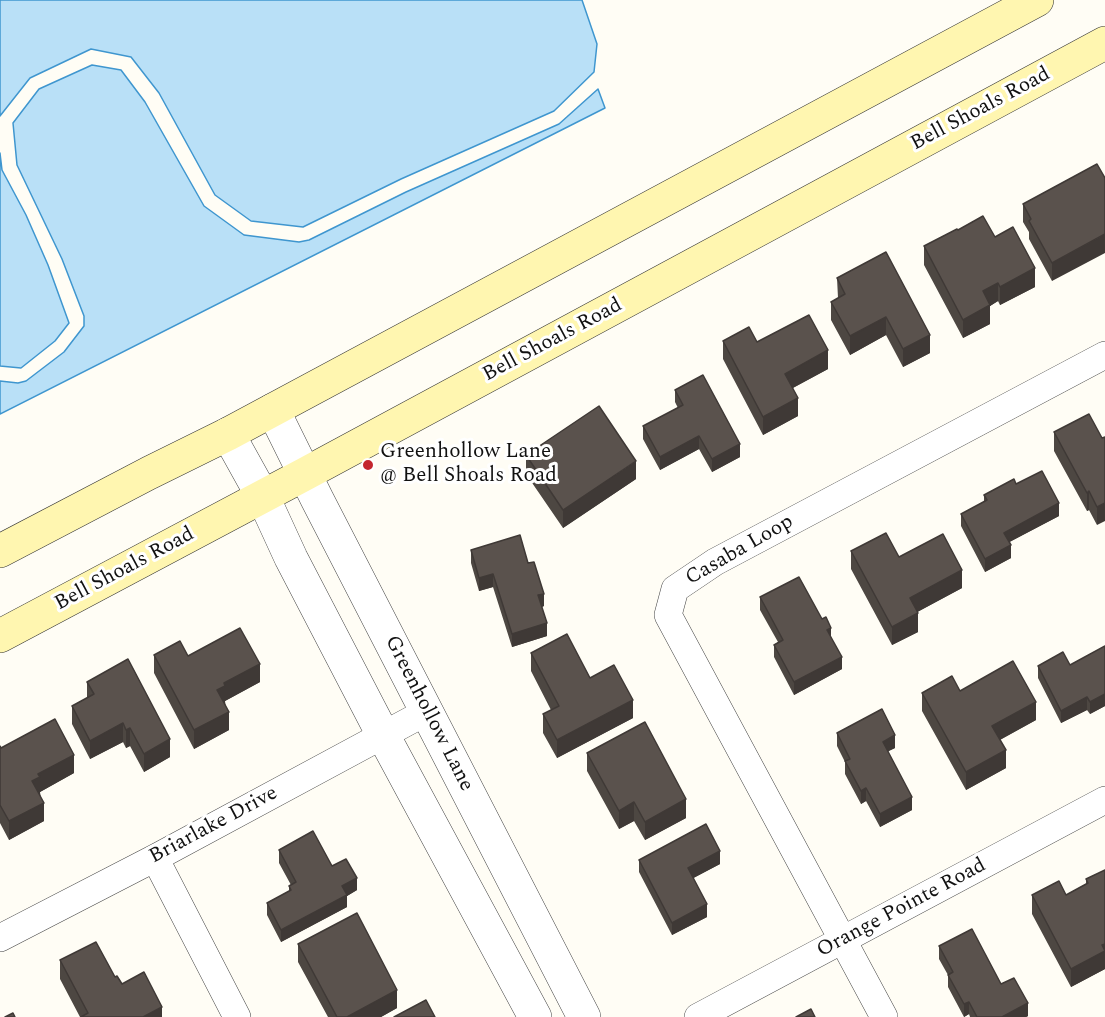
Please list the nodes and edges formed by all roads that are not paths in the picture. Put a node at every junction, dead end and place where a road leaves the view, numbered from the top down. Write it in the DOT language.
graph roads {
  1 [pos="1037,0"];
  2 [pos="1105,43"];
  3 [pos="1105,355"];
  4 [pos="273,410"];
  5 [pos="228,434"];
  6 [pos="305,474"];
  7 [pos="263,497"];
  8 [pos="0,551"];
  9 [pos="0,636"];
  10 [pos="426,712"];
  11 [pos="383,735"];
  12 [pos="1105,800"];
  13 [pos="155,858"];
  14 [pos="0,938"];
  15 [pos="843,940"];
  16 [pos="237,1017"];
  17 [pos="535,1017"];
  18 [pos="584,1017"];
  19 [pos="698,1017"];
  20 [pos="884,1017"];
  1 -- 4 [label="main road"];
  2 -- 6 [label="main road, Bell Shoals Road"];
  3 -- 15 [label="street, Casaba Loop"];
  4 -- 5 [label="main road"];
  4 -- 6 [label="street, Greenhollow Lane"];
  5 -- 7 [label="street"];
  5 -- 8 [label="main road"];
  6 -- 7 [label="main road, Bell Shoals Road"];
  6 -- 10 [label="street, Greenhollow Lane"];
  7 -- 9 [label="main road, Bell Shoals Road"];
  7 -- 11 [label="street"];
  10 -- 11 [label="street, Briarlake Drive"];
  10 -- 18 [label="street, Greenhollow Lane"];
  11 -- 13 [label="street, Briarlake Drive"];
  11 -- 17 [label="street"];
  12 -- 15 [label="street, Orange Pointe Road"];
  13 -- 14 [label="street, Briarlake Drive"];
  13 -- 16 [label="street"];
  15 -- 19 [label="street, Orange Pointe Road"];
  15 -- 20 [label="street, Casaba Loop"];
}
